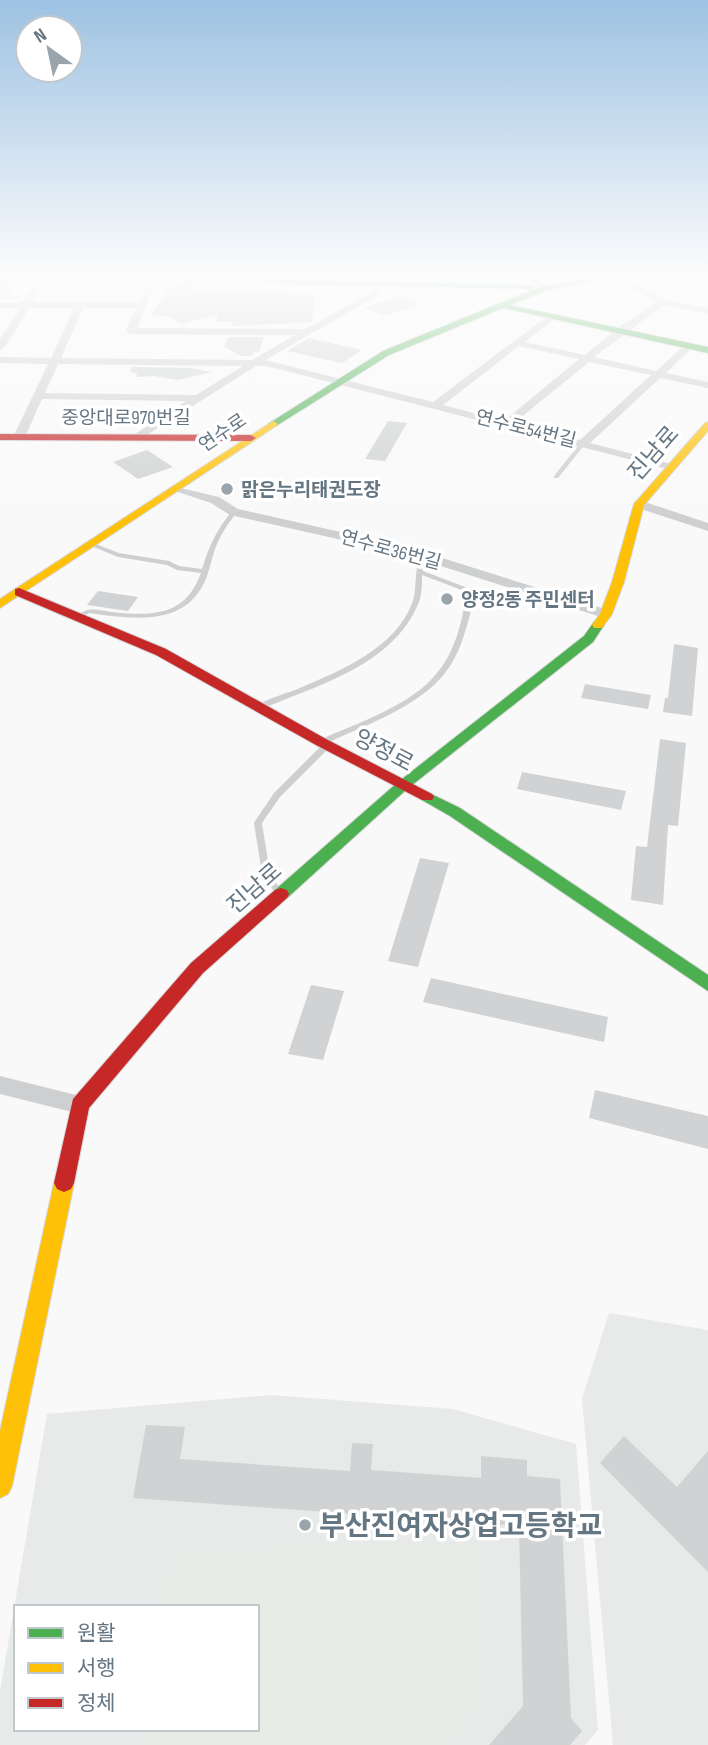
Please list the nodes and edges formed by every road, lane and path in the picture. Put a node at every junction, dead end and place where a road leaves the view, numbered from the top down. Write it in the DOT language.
graph roads {
  1 [pos="58,357"];
  2 [pos="262,357"];
  3 [pos="378,357"];
  4 [pos="499,357"];
  5 [pos="587,357"];
  6 [pos="589,357"];
  7 [pos="677,357"];
  8 [pos="0,360"];
  9 [pos="57,361"];
  10 [pos="256,361"];
  11 [pos="659,374"];
  12 [pos="339,380"];
  13 [pos="708,384"];
  14 [pos="40,396"];
  15 [pos="199,398"];
  16 [pos="436,405"];
  17 [pos="507,424"];
  18 [pos="708,425"];
  19 [pos="0,437"];
  20 [pos="19,437"];
  21 [pos="135,438"];
  22 [pos="251,438"];
  23 [pos="583,443"];
  24 [pos="671,467"];
  25 [pos="555,477"];
  26 [pos="176,488"];
  27 [pos="639,504"];
  28 [pos="234,512"];
  29 [pos="708,527"];
  30 [pos="91,544"];
  31 [pos="403,551"];
  32 [pos="205,571"];
  33 [pos="419,572"];
  34 [pos="7,599"];
  35 [pos="606,614"];
  36 [pos="79,617"];
  37 [pos="260,707"];
  38 [pos="324,744"];
  39 [pos="402,786"];
  40 [pos="281,896"];
  41 [pos="708,984"];
  42 [pos="0,1084"];
  43 [pos="80,1105"];
  44 [pos="0,1486"];
  1 -- 9 [label="street"];
  2 -- 10 [label="street"];
  3 -- 12 [label="street, 연수로"];
  4 -- 16 [label="street"];
  5 -- 17 [label="street"];
  6 -- 11 [label="street"];
  7 -- 11 [label="street"];
  8 -- 9 [label="street, 연수로54번길"];
  9 -- 10 [label="street, 연수로54번길"];
  9 -- 14 [label="street"];
  10 -- 12 [label="street, 연수로54번길"];
  10 -- 15 [label="street"];
  11 -- 13 [label="street"];
  11 -- 23 [label="street"];
  12 -- 16 [label="street, 연수로54번길"];
  12 -- 22 [label="street, 연수로"];
  14 -- 15 [label="street"];
  14 -- 20 [label="street"];
  15 -- 21 [label="street"];
  16 -- 17 [label="street, 연수로54번길"];
  17 -- 23 [label="street, 연수로54번길"];
  18 -- 24 [label="street, 진남로"];
  19 -- 20 [label="street, 중앙대로970번길"];
  20 -- 21 [label="street, 중앙대로970번길"];
  21 -- 22 [label="street, 중앙대로970번길"];
  22 -- 26 [label="street, 연수로"];
  23 -- 24 [label="street, 연수로54번길"];
  23 -- 25 [label="lane"];
  24 -- 27 [label="street, 진남로"];
  26 -- 28 [label="street, 연수로36번길"];
  26 -- 30 [label="street, 연수로"];
  27 -- 29 [label="street"];
  27 -- 35 [label="street, 진남로"];
  28 -- 31 [label="street, 연수로36번길"];
  28 -- 32 [label="lane"];
  30 -- 32 [label="lane"];
  30 -- 34 [label="street, 연수로"];
  31 -- 33 [label="lane"];
  31 -- 35 [label="street, 연수로36번길"];
  32 -- 36 [label="lane"];
  33 -- 37 [label="lane"];
  33 -- 38 [label="lane"];
  34 -- 36 [label="street, 양정로"];
  35 -- 39 [label="street, 진남로"];
  36 -- 37 [label="street, 양정로"];
  37 -- 38 [label="street, 양정로"];
  38 -- 39 [label="street, 양정로"];
  38 -- 40 [label="lane"];
  39 -- 40 [label="street, 진남로"];
  39 -- 41 [label="street, 양정로"];
  40 -- 43 [label="street, 진남로"];
  42 -- 43 [label="street"];
  43 -- 44 [label="street, 진남로"];
}
